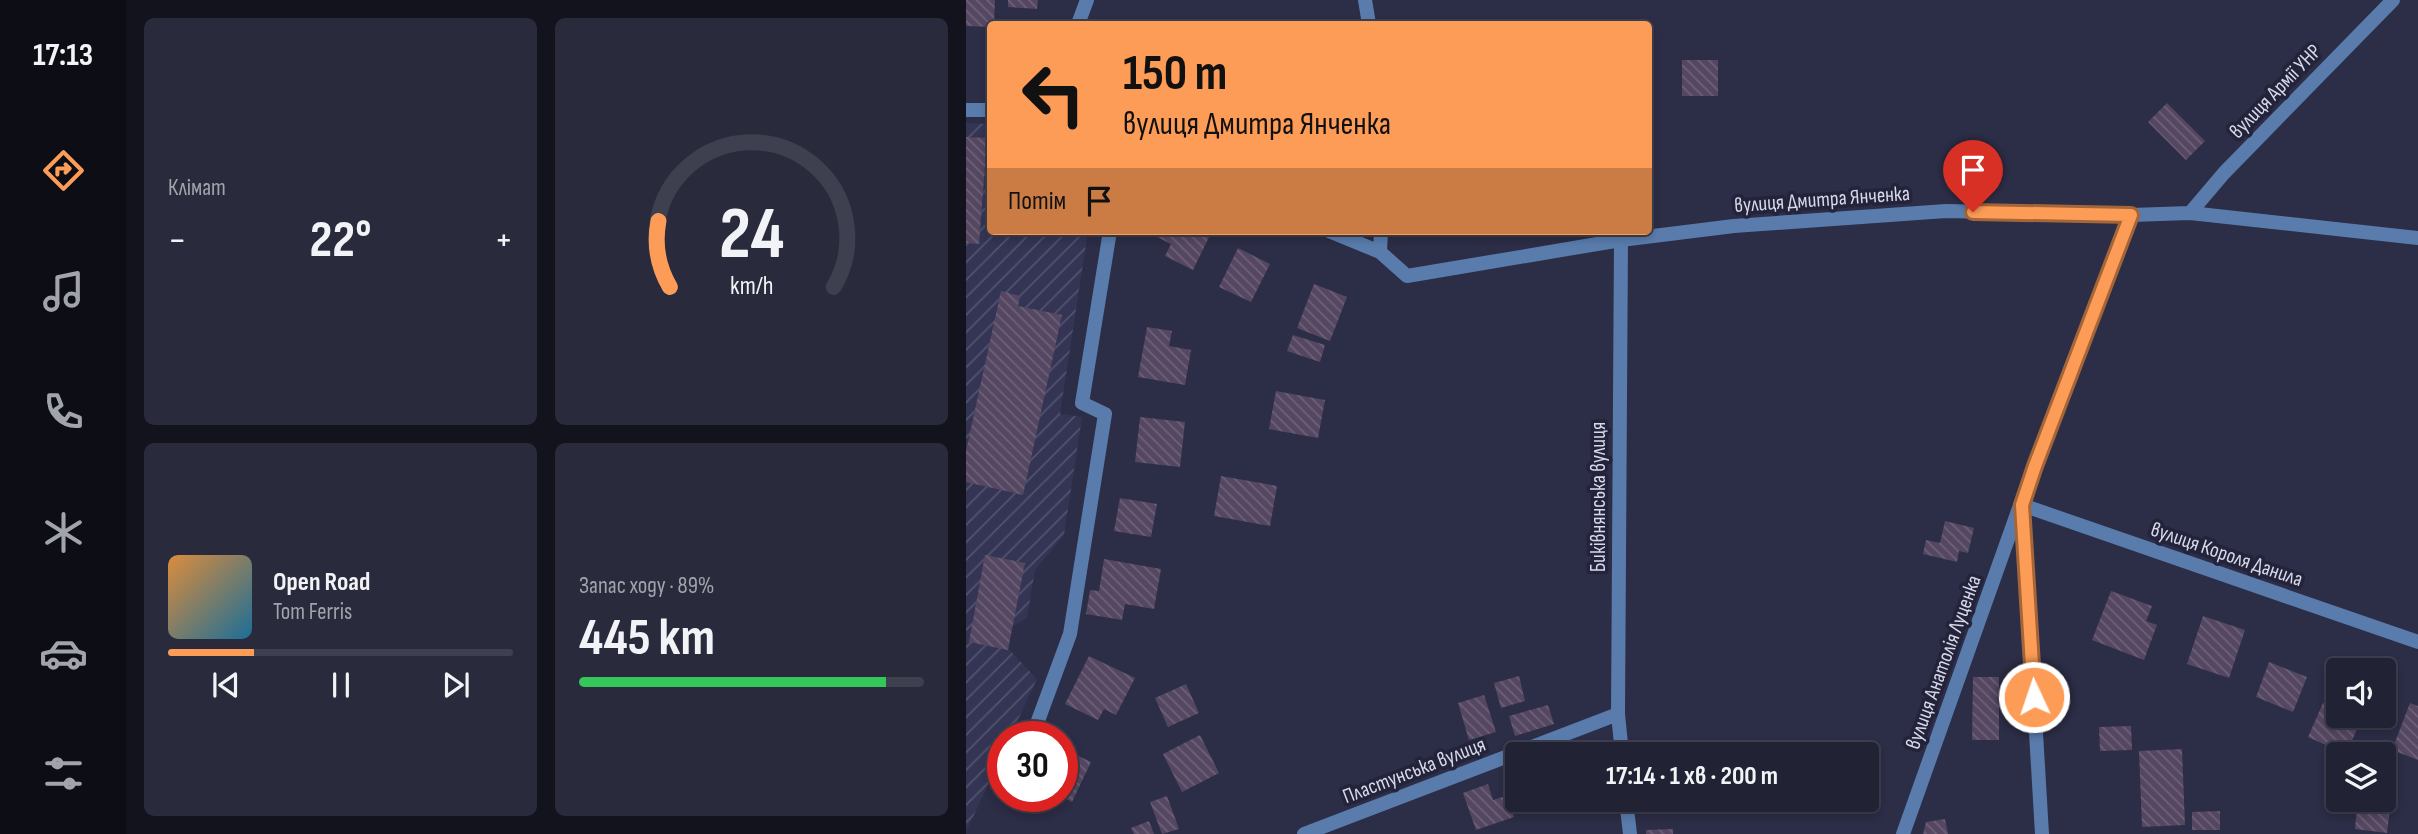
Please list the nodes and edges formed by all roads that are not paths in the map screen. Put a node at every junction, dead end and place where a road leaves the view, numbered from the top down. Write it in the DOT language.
graph roads {
  1 [pos="1087,0"];
  2 [pos="1364,0"];
  3 [pos="2392,0"];
  4 [pos="1079,21"];
  5 [pos="1368,21"];
  6 [pos="966,110"];
  7 [pos="987,110"];
  8 [pos="2190,213"];
  9 [pos="2131,215"];
  10 [pos="1109,235"];
  11 [pos="1339,235"];
  12 [pos="1381,235"];
  13 [pos="2418,238"];
  14 [pos="1621,240"];
  15 [pos="1380,252"];
  16 [pos="2022,505"];
  17 [pos="2418,642"];
  18 [pos="1618,714"];
  19 [pos="1038,721"];
  20 [pos="1621,742"];
  21 [pos="1627,812"];
  22 [pos="1304,834"];
  23 [pos="1630,834"];
  24 [pos="1903,834"];
  25 [pos="2042,834"];
  1 -- 4 [label="street"];
  2 -- 5 [label="street"];
  3 -- 8 [label="street, вулиця Армії УНР"];
  6 -- 7 [label="street"];
  8 -- 9 [label="street, вулиця Дмитра Янченка"];
  8 -- 13 [label="street, вулиця Дмитра Янченка"];
  9 -- 14 [label="street, вулиця Дмитра Янченка"];
  9 -- 16 [label="street, вулиця Анатолія Луценка"];
  10 -- 19 [label="street"];
  11 -- 15 [label="street, вулиця Дмитра Янченка"];
  12 -- 15 [label="street"];
  14 -- 15 [label="street, вулиця Дмитра Янченка"];
  14 -- 18 [label="street, Биківнянська вулиця"];
  16 -- 17 [label="street, вулиця Короля Данила"];
  16 -- 24 [label="street, вулиця Анатолія Луценка"];
  16 -- 25 [label="street, вулиця Анатолія Луценка"];
  18 -- 20 [label="street, Биківнянська вулиця"];
  18 -- 22 [label="street, Пластунська вулиця"];
  21 -- 23 [label="street"];
}
